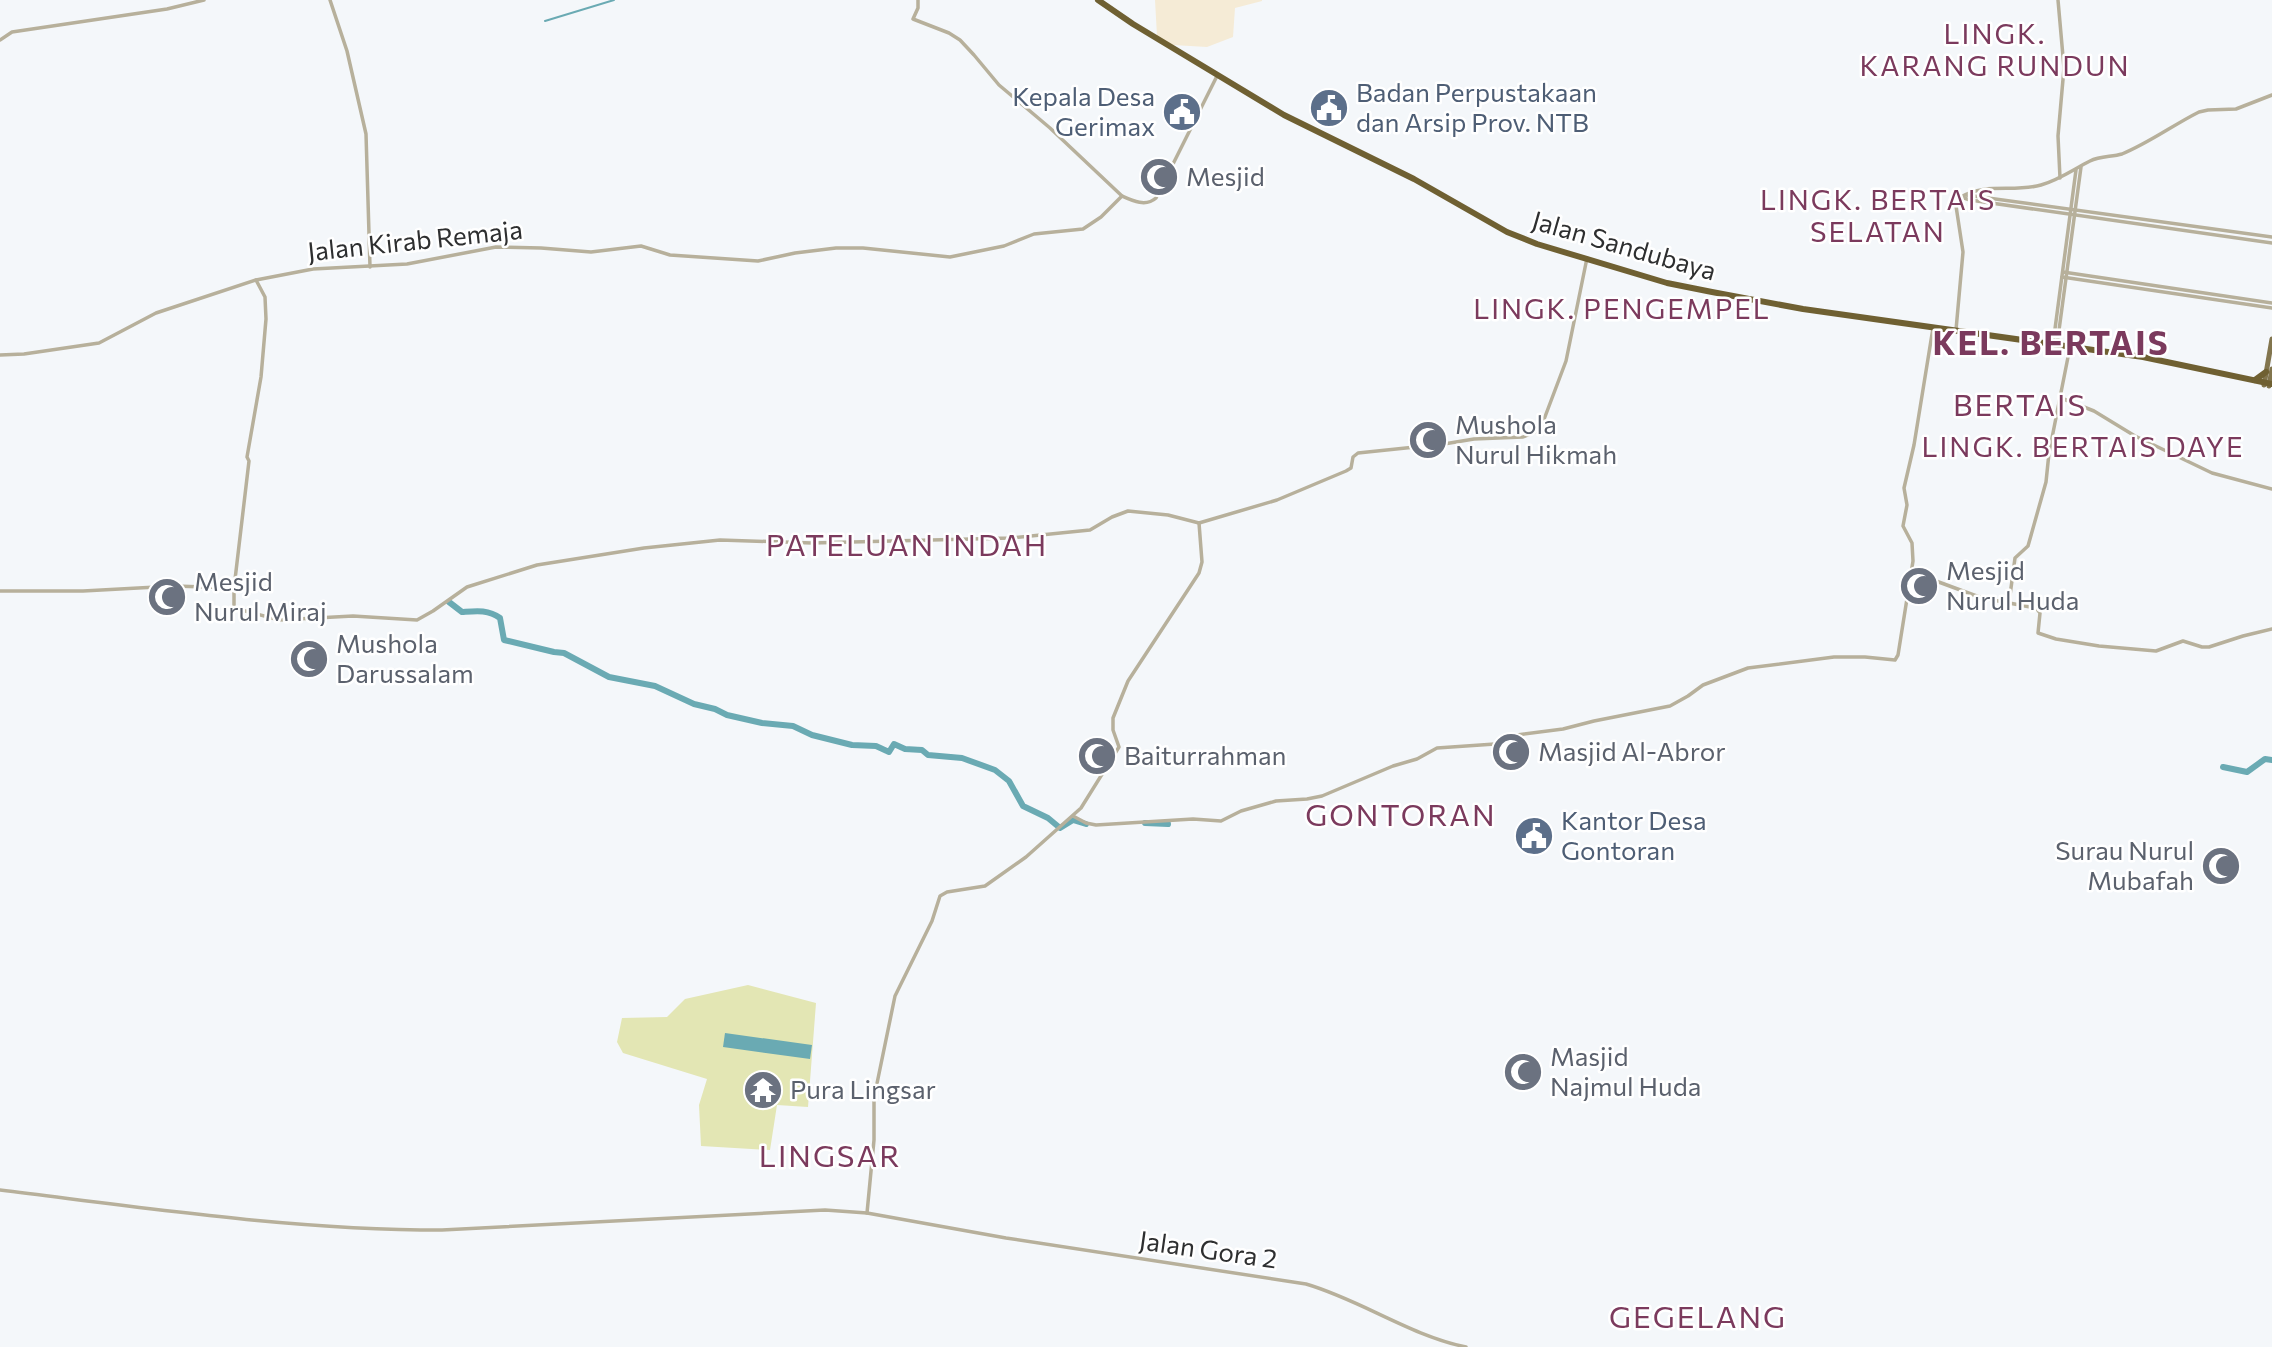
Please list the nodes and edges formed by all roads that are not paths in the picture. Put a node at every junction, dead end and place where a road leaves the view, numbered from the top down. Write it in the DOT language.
graph roads {
  1 [pos="204,0"];
  2 [pos="330,0"];
  3 [pos="918,0"];
  4 [pos="1098,0"];
  5 [pos="2058,0"];
  6 [pos="0,40"];
  7 [pos="1218,74"];
  8 [pos="2272,95"];
  9 [pos="2081,167"];
  10 [pos="2076,170"];
  11 [pos="2060,177"];
  12 [pos="1122,196"];
  13 [pos="1963,196"];
  14 [pos="2074,212"];
  15 [pos="2272,237"];
  16 [pos="2272,243"];
  17 [pos="1587,258"];
  18 [pos="370,267"];
  19 [pos="2065,275"];
  20 [pos="256,280"];
  21 [pos="2272,303"];
  22 [pos="2272,308"];
  23 [pos="1933,327"];
  24 [pos="1956,330"];
  25 [pos="2272,339"];
  26 [pos="2055,344"];
  27 [pos="2070,347"];
  28 [pos="0,355"];
  29 [pos="2269,370"];
  30 [pos="2216,373"];
  31 [pos="2255,380"];
  32 [pos="2269,385"];
  33 [pos="2061,398"];
  34 [pos="2272,489"];
  35 [pos="1199,523"];
  36 [pos="1912,569"];
  37 [pos="234,588"];
  38 [pos="0,591"];
  39 [pos="2009,603"];
  40 [pos="2272,629"];
  41 [pos="1073,816"];
  42 [pos="0,1190"];
  43 [pos="867,1213"];
  44 [pos="1466,1347"];
  1 -- 6 [label="street"];
  2 -- 18 [label="street"];
  3 -- 12 [label="street"];
  4 -- 7 [label="highway, Jalan Sandubaya"];
  5 -- 11 [label="street"];
  7 -- 12 [label="street"];
  7 -- 17 [label="highway, Jalan Sandubaya"];
  8 -- 9 [label="street"];
  9 -- 10 [label="street"];
  9 -- 14 [label="street"];
  10 -- 11 [label="street"];
  10 -- 14 [label="street"];
  11 -- 13 [label="street"];
  12 -- 18 [label="street, Jalan Kirab Remaja"];
  13 -- 14 [label="street"];
  13 -- 24 [label="street"];
  14 -- 15 [label="street"];
  14 -- 16 [label="street"];
  14 -- 19 [label="street"];
  17 -- 23 [label="highway, Jalan Sandubaya"];
  17 -- 35 [label="street"];
  18 -- 20 [label="street, Jalan Kirab Remaja"];
  19 -- 21 [label="street"];
  19 -- 22 [label="street"];
  19 -- 26 [label="street"];
  20 -- 28 [label="street, Jalan Kirab Remaja"];
  20 -- 37 [label="street"];
  23 -- 24 [label="highway, Jalan Sandubaya"];
  23 -- 36 [label="street"];
  24 -- 26 [label="highway, Jalan Sandubaya"];
  25 -- 29 [label="main road"];
  26 -- 27 [label="highway, Jalan Sandubaya"];
  27 -- 30 [label="highway, Jalan Sandubaya"];
  27 -- 33 [label="street"];
  29 -- 31 [label="highway"];
  29 -- 32 [label="main road"];
  30 -- 31 [label="highway, Jalan Sandubaya"];
  30 -- 32 [label="highway, Jalan Sandubaya"];
  31 -- 32 [label="highway, Jalan Sandubaya"];
  33 -- 34 [label="street"];
  33 -- 39 [label="street"];
  35 -- 37 [label="street"];
  35 -- 41 [label="street"];
  36 -- 39 [label="street"];
  36 -- 41 [label="street"];
  37 -- 38 [label="street"];
  39 -- 40 [label="street"];
  41 -- 43 [label="street"];
  42 -- 43 [label="street, Jalan Gora 2"];
  43 -- 44 [label="street, Jalan Gora 2"];
}
